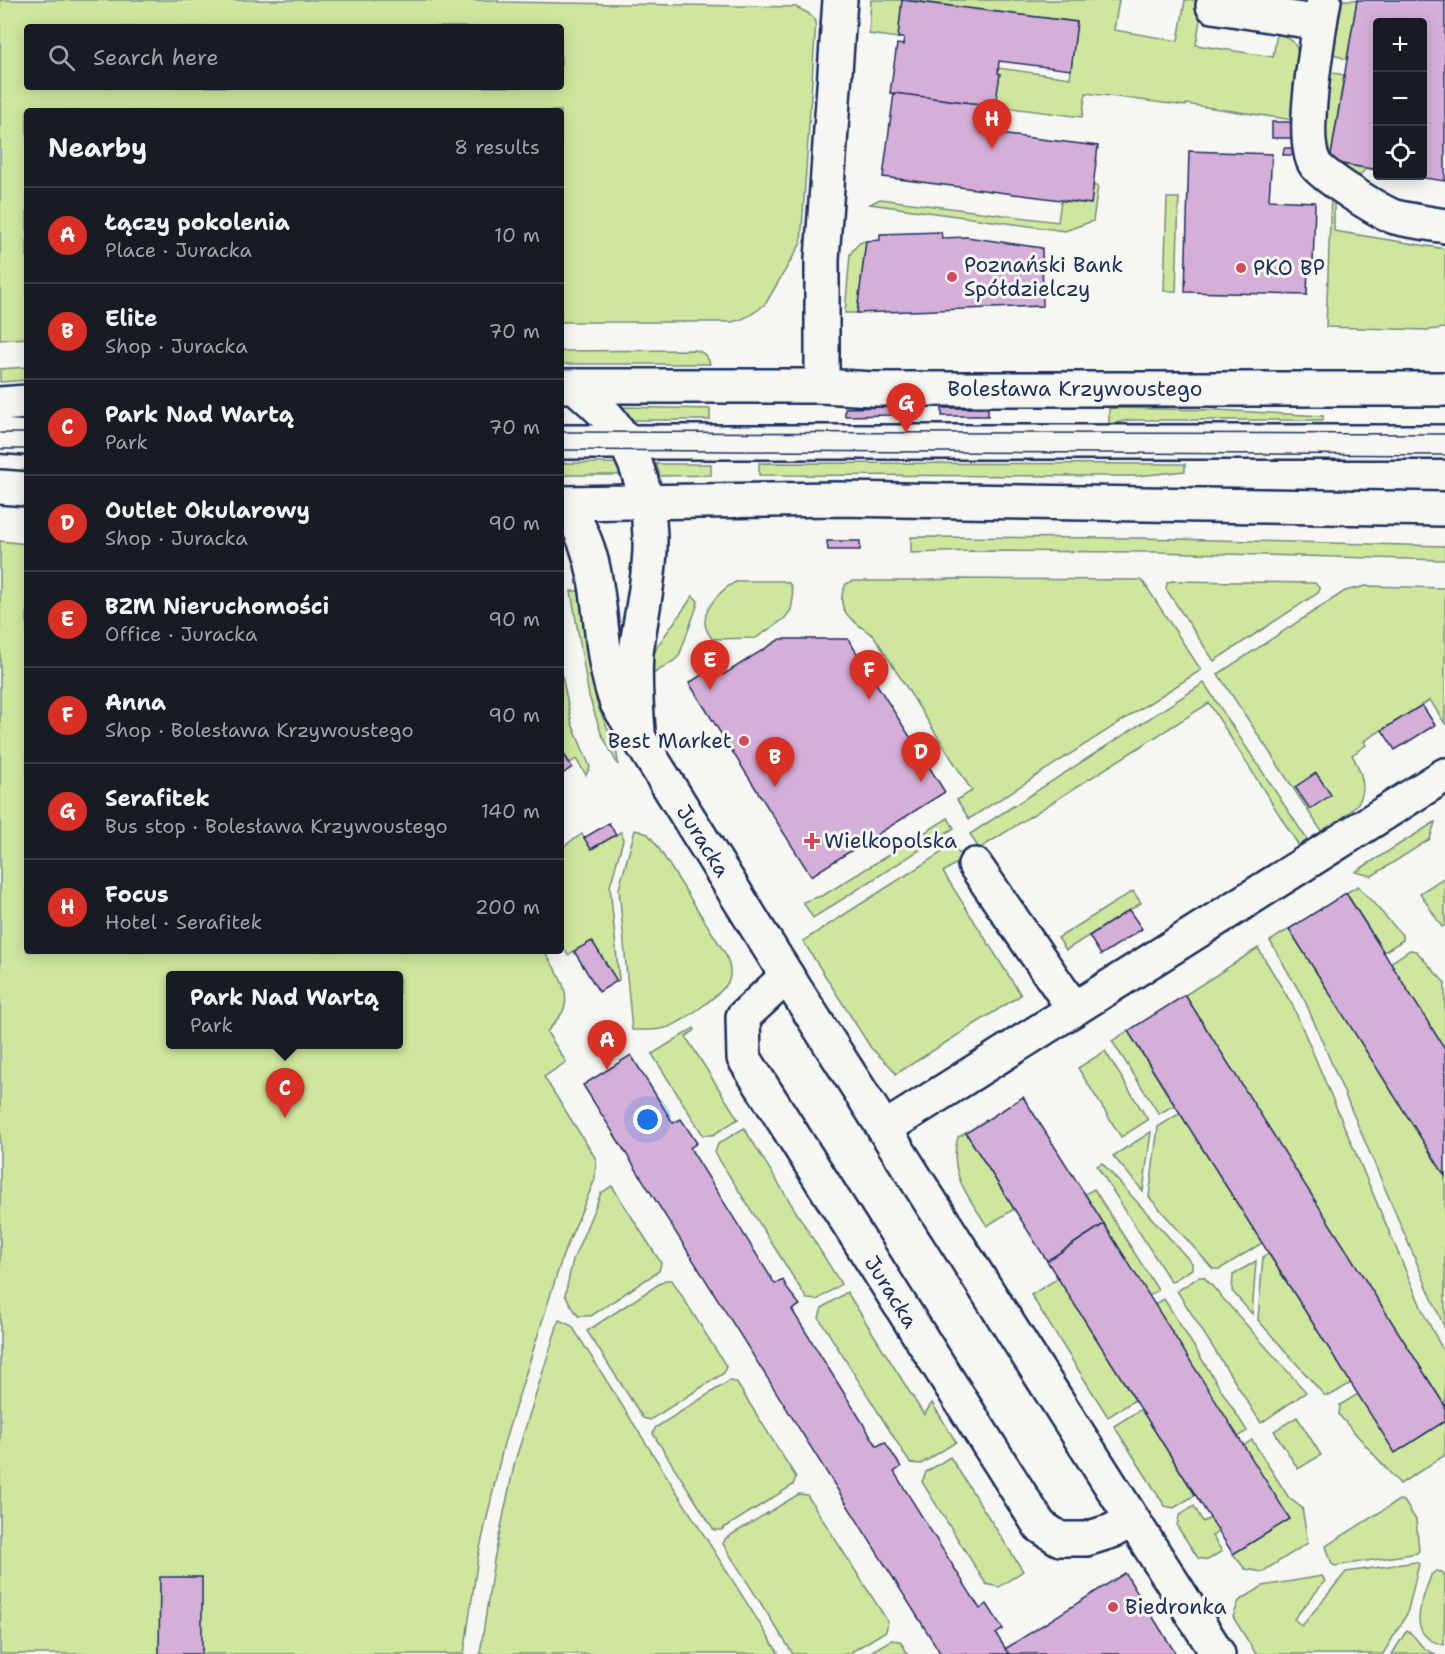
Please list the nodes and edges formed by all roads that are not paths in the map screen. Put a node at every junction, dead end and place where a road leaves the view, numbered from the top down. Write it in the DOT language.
graph roads {
  1 [pos="840,0"];
  2 [pos="1214,6"];
  3 [pos="1322,12"];
  4 [pos="1445,226"];
  5 [pos="568,386"];
  6 [pos="822,386"];
  7 [pos="1445,389"];
  8 [pos="24,402"];
  9 [pos="0,404"];
  10 [pos="0,436"];
  11 [pos="24,438"];
  12 [pos="564,441"];
  13 [pos="624,442"];
  14 [pos="1445,442"];
  15 [pos="24,444"];
  16 [pos="0,446"];
  17 [pos="0,487"];
  18 [pos="24,489"];
  19 [pos="647,501"];
  20 [pos="564,503"];
  21 [pos="564,504"];
  22 [pos="1445,509"];
  23 [pos="638,736"];
  24 [pos="1445,775"];
  25 [pos="975,865"];
  26 [pos="787,976"];
  27 [pos="1074,1009"];
  28 [pos="884,1129"];
  29 [pos="1132,1520"];
  30 [pos="1218,1654"];
  1 -- 6 [label="street"];
  2 -- 3 [label="street"];
  3 -- 4 [label="street"];
  5 -- 6 [label="street, Bolesława Krzywoustego"];
  5 -- 13 [label="street, Juracka"];
  6 -- 7 [label="street, Bolesława Krzywoustego"];
  8 -- 9 [label="street"];
  10 -- 11 [label="street"];
  12 -- 13 [label="street"];
  13 -- 14 [label="street"];
  13 -- 19 [label="street, Juracka"];
  15 -- 16 [label="street"];
  17 -- 18 [label="street"];
  19 -- 20 [label="street"];
  19 -- 22 [label="street"];
  19 -- 23 [label="street, Juracka"];
  21 -- 23 [label="street, Juracka"];
  23 -- 26 [label="street, Juracka"];
  24 -- 27 [label="street"];
  25 -- 27 [label="street"];
  26 -- 28 [label="street, Juracka"];
  26 -- 29 [label="street, Juracka"];
  27 -- 28 [label="street"];
  28 -- 29 [label="street, Juracka"];
  29 -- 30 [label="street, Juracka"];
}
